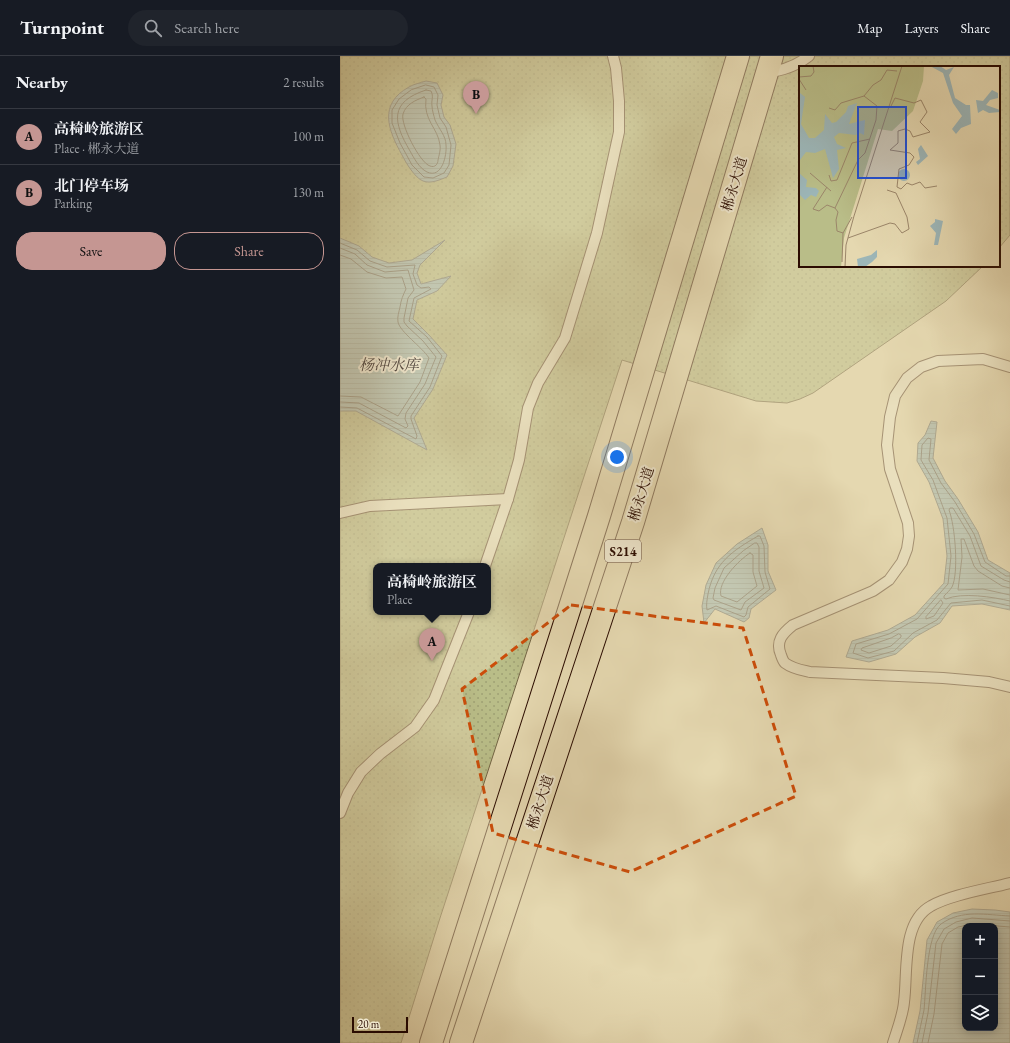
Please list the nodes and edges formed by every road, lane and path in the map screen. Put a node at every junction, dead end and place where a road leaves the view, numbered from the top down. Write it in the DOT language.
graph roads {
  1 [pos="613,56"];
  2 [pos="738,56"];
  3 [pos="809,56"];
  4 [pos="769,64"];
  5 [pos="1010,367"];
  6 [pos="508,499"];
  7 [pos="340,513"];
  8 [pos="486,563"];
  9 [pos="468,615"];
  10 [pos="1010,687"];
  11 [pos="340,813"];
  12 [pos="1010,883"];
  13 [pos="431,1043"];
  14 [pos="462,1043"];
  15 [pos="893,1043"];
  1 -- 6 [label="lane"];
  2 -- 13 [label="highway, S214"];
  3 -- 4 [label="lane"];
  4 -- 14 [label="highway, 郴永大道 / S214"];
  5 -- 10 [label="lane"];
  6 -- 7 [label="lane"];
  6 -- 8 [label="lane"];
  9 -- 11 [label="lane"];
  12 -- 15 [label="lane"];
}
